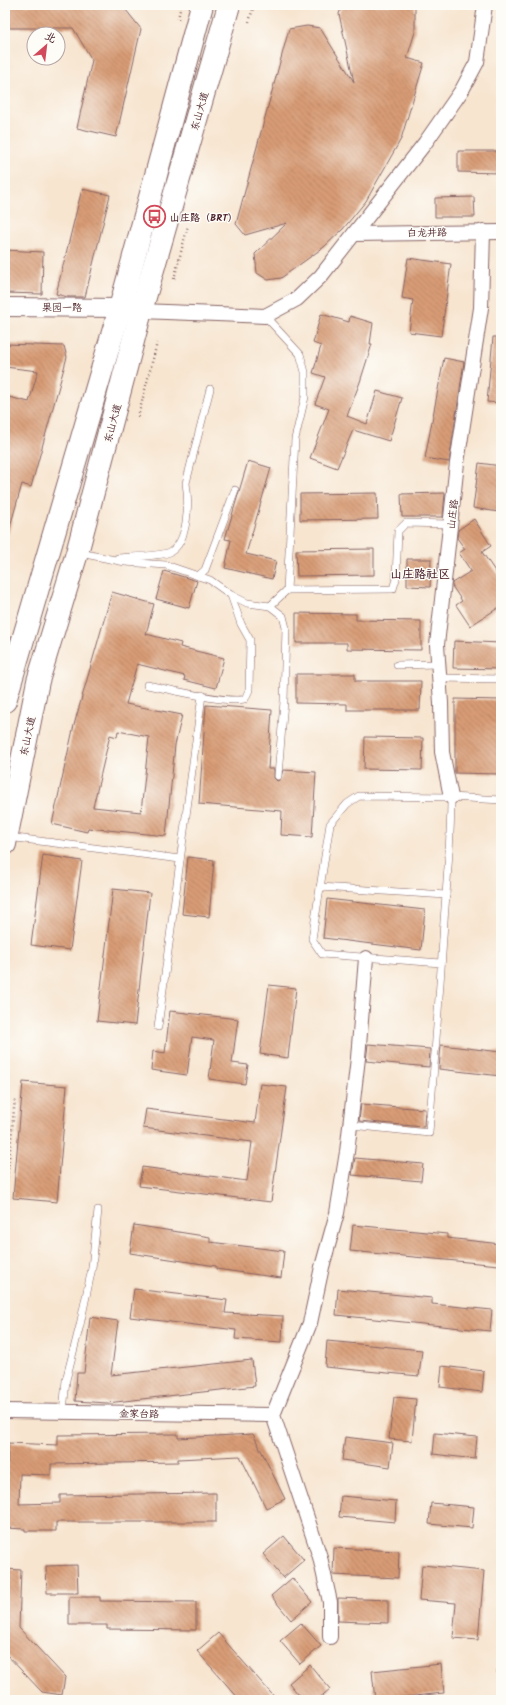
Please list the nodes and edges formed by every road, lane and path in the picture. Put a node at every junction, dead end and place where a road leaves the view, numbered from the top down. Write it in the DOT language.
graph roads {
  1 [pos="181,5"];
  2 [pos="202,5"];
  3 [pos="229,5"];
  4 [pos="254,5"];
  5 [pos="485,5"];
  6 [pos="178,19"];
  7 [pos="249,22"];
  8 [pos="188,225"];
  9 [pos="483,231"];
  10 [pos="501,232"];
  11 [pos="354,234"];
  12 [pos="174,279"];
  13 [pos="5,307"];
  14 [pos="120,308"];
  15 [pos="141,310"];
  16 [pos="266,316"];
  17 [pos="157,343"];
  18 [pos="210,390"];
  19 [pos="138,417"];
  20 [pos="235,490"];
  21 [pos="450,524"];
  22 [pos="77,553"];
  23 [pos="109,559"];
  24 [pos="198,576"];
  25 [pos="287,590"];
  26 [pos="231,595"];
  27 [pos="270,606"];
  28 [pos="397,665"];
  29 [pos="439,671"];
  30 [pos="501,679"];
  31 [pos="147,685"];
  32 [pos="202,695"];
  33 [pos="5,701"];
  34 [pos="278,776"];
  35 [pos="451,797"];
  36 [pos="501,800"];
  37 [pos="5,840"];
  38 [pos="180,859"];
  39 [pos="320,887"];
  40 [pos="446,895"];
  41 [pos="366,958"];
  42 [pos="442,963"];
  43 [pos="158,1027"];
  44 [pos="15,1099"];
  45 [pos="350,1125"];
  46 [pos="5,1155"];
  47 [pos="9,1155"];
  48 [pos="5,1201"];
  49 [pos="98,1210"];
  50 [pos="5,1411"];
  51 [pos="63,1412"];
  52 [pos="273,1415"];
  53 [pos="330,1637"];
  1 -- 6 [label="path"];
  2 -- 14 [label="main road"];
  3 -- 15 [label="main road, 东山大道"];
  4 -- 7 [label="path"];
  5 -- 11 [label="street"];
  8 -- 12 [label="path"];
  9 -- 10 [label="street, 白龙井路"];
  9 -- 11 [label="street, 白龙井路"];
  9 -- 21 [label="street, 山庄路"];
  11 -- 16 [label="street"];
  13 -- 14 [label="street, 果园一路"];
  14 -- 33 [label="main road"];
  15 -- 16 [label="street"];
  15 -- 22 [label="main road, 东山大道"];
  16 -- 25 [label="lane"];
  17 -- 19 [label="path"];
  18 -- 23 [label="lane"];
  20 -- 24 [label="lane"];
  21 -- 25 [label="lane"];
  21 -- 29 [label="street, 山庄路"];
  22 -- 23 [label="lane"];
  22 -- 37 [label="main road, 东山大道"];
  23 -- 24 [label="lane"];
  24 -- 26 [label="lane"];
  25 -- 27 [label="lane"];
  26 -- 27 [label="lane"];
  26 -- 32 [label="lane"];
  27 -- 34 [label="lane"];
  28 -- 29 [label="lane"];
  29 -- 30 [label="lane"];
  29 -- 35 [label="street, 山庄路"];
  31 -- 32 [label="lane"];
  32 -- 38 [label="lane"];
  35 -- 36 [label="lane"];
  35 -- 39 [label="lane"];
  35 -- 40 [label="lane"];
  37 -- 38 [label="lane"];
  38 -- 43 [label="lane"];
  39 -- 40 [label="lane"];
  39 -- 41 [label="lane"];
  40 -- 42 [label="lane"];
  41 -- 42 [label="lane"];
  41 -- 45 [label="street"];
  42 -- 45 [label="lane"];
  44 -- 47 [label="path"];
  45 -- 52 [label="street"];
  46 -- 47 [label="path"];
  47 -- 48 [label="path"];
  49 -- 51 [label="lane"];
  50 -- 51 [label="street, 金家台路"];
  51 -- 52 [label="street, 金家台路"];
  52 -- 53 [label="street"];
}
